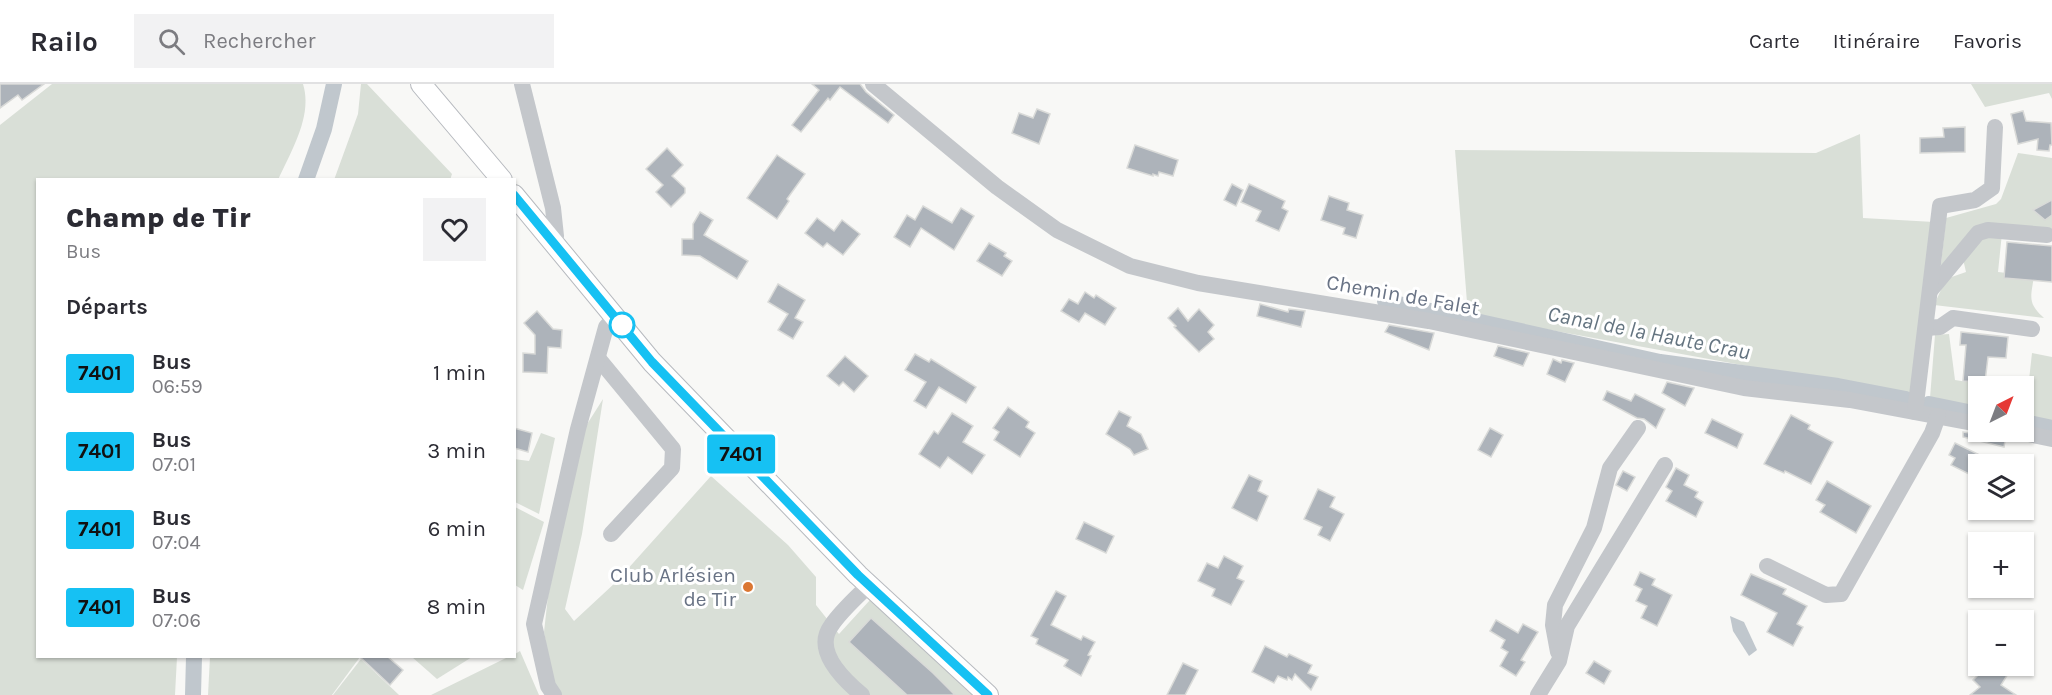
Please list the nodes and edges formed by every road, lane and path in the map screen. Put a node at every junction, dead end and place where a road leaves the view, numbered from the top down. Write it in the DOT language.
graph roads {
  1 [pos="421,84"];
  2 [pos="522,84"];
  3 [pos="873,84"];
  4 [pos="1995,127"];
  5 [pos="500,178"];
  6 [pos="516,197"];
  7 [pos="2047,235"];
  8 [pos="554,243"];
  9 [pos="1930,292"];
  10 [pos="616,317"];
  11 [pos="1926,328"];
  12 [pos="2032,329"];
  13 [pos="598,358"];
  14 [pos="1915,412"];
  15 [pos="1938,416"];
  16 [pos="1968,422"];
  17 [pos="1638,428"];
  18 [pos="2034,435"];
  19 [pos="2052,439"];
  20 [pos="1665,465"];
  21 [pos="612,534"];
  22 [pos="1767,566"];
  23 [pos="868,585"];
  24 [pos="1559,662"];
  25 [pos="554,695"];
  26 [pos="862,695"];
  27 [pos="988,695"];
  28 [pos="1538,695"];
  1 -- 5 [label="main road"];
  2 -- 8 [label="street"];
  3 -- 14 [label="street, Chemin de Falet"];
  4 -- 9 [label="street"];
  6 -- 8 [label="main road"];
  7 -- 9 [label="street"];
  8 -- 10 [label="main road"];
  9 -- 11 [label="street"];
  10 -- 13 [label="street"];
  10 -- 23 [label="main road"];
  11 -- 12 [label="street"];
  11 -- 14 [label="street"];
  13 -- 21 [label="street"];
  13 -- 25 [label="street"];
  14 -- 15 [label="street, Chemin de Falet"];
  15 -- 16 [label="street, Chemin de Falet"];
  15 -- 22 [label="street"];
  17 -- 24 [label="street"];
  18 -- 19 [label="street"];
  20 -- 24 [label="street"];
  23 -- 26 [label="street"];
  23 -- 27 [label="main road"];
  24 -- 28 [label="street"];
}
